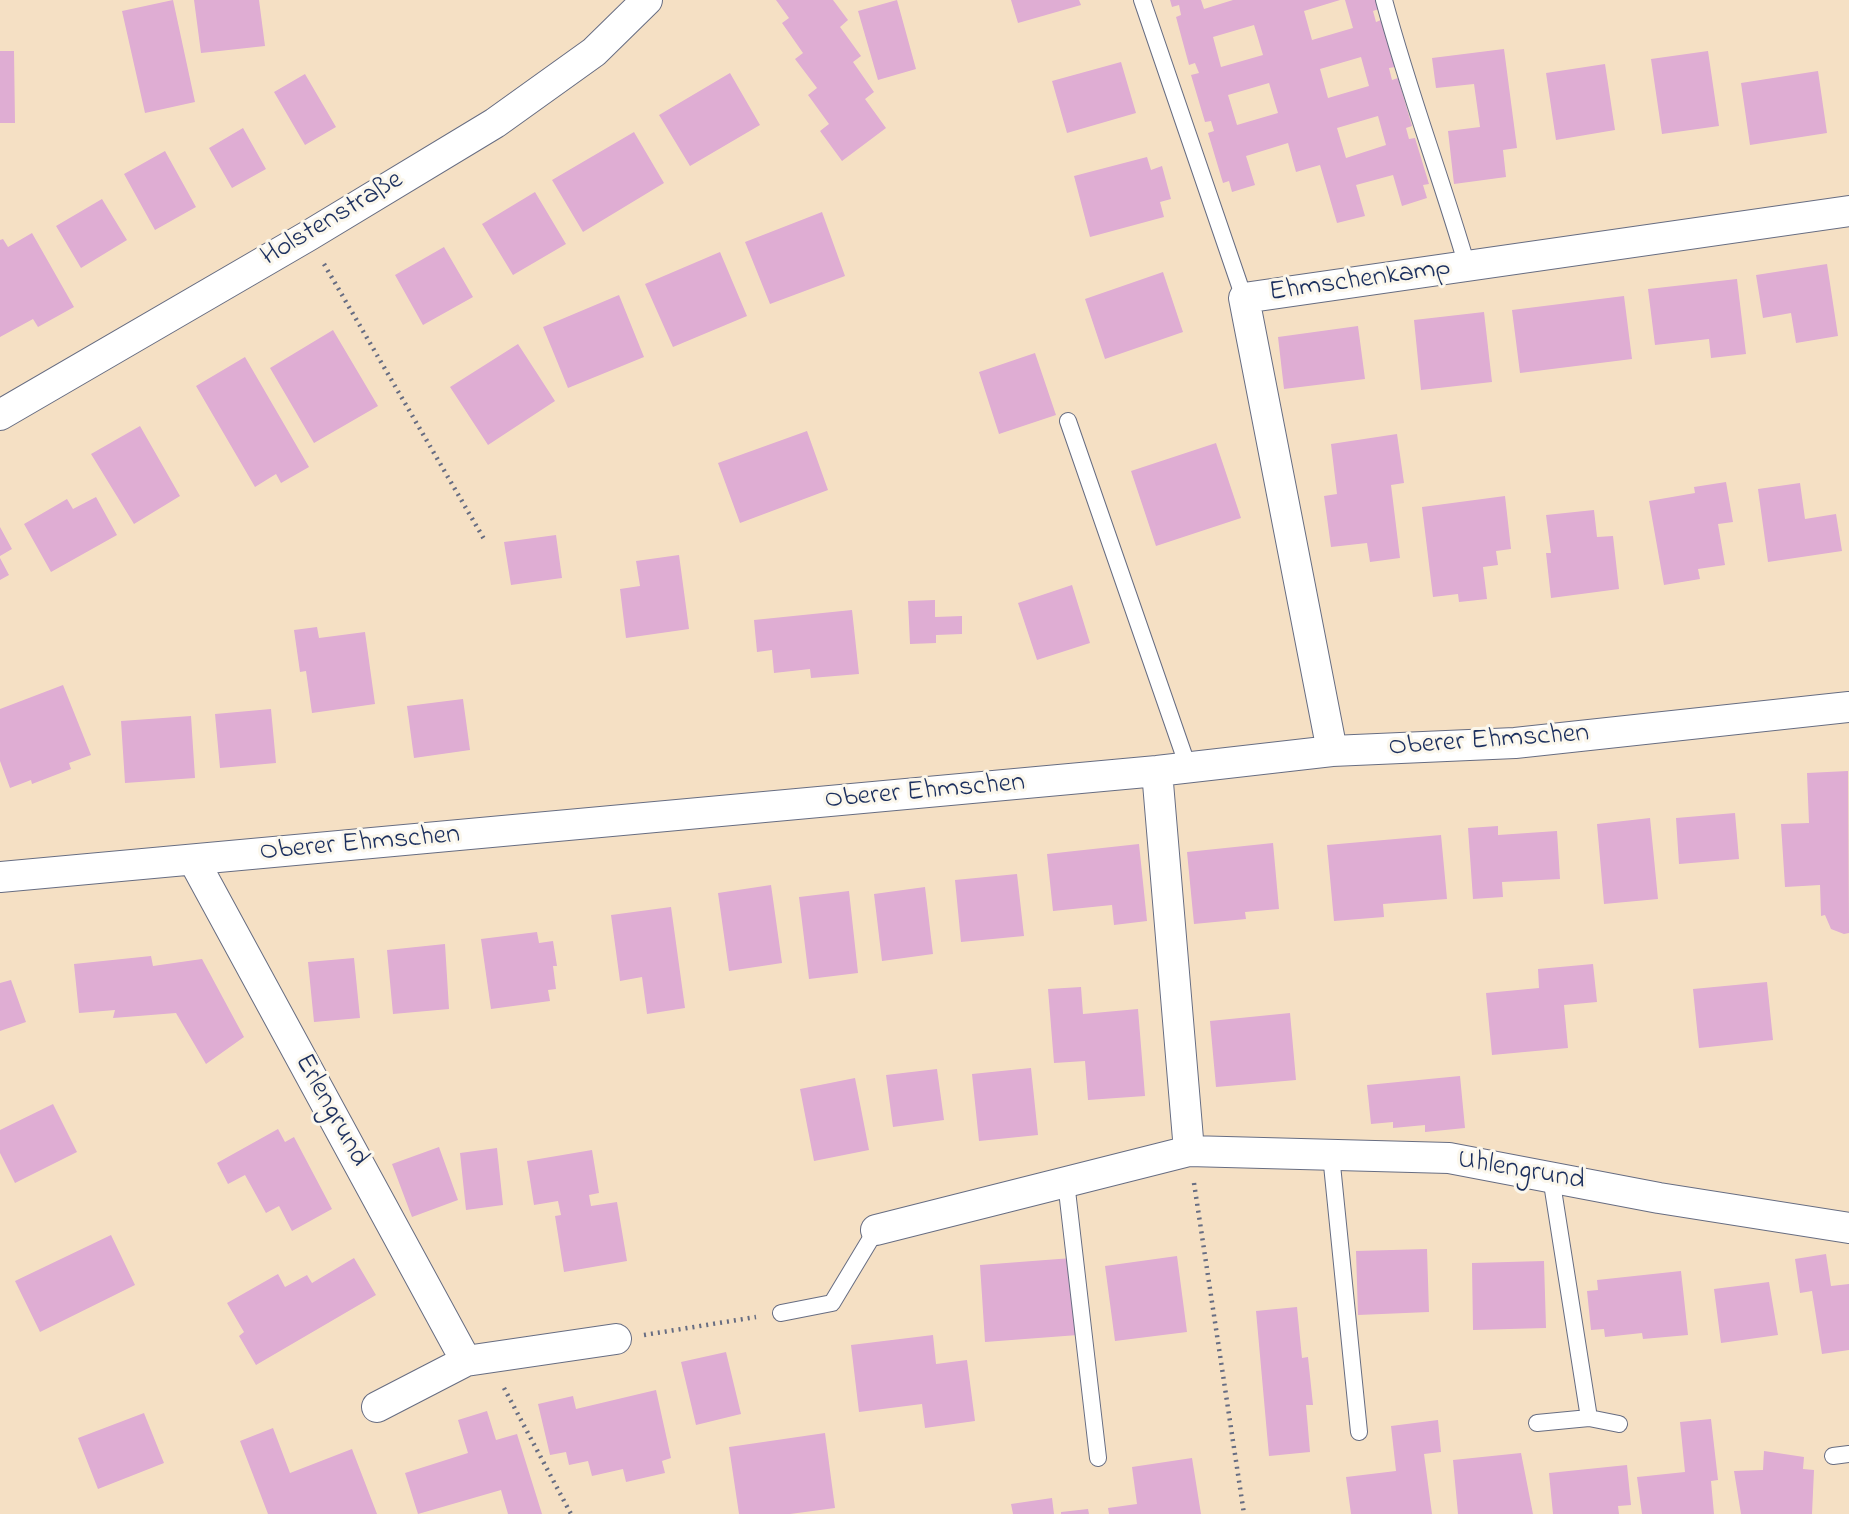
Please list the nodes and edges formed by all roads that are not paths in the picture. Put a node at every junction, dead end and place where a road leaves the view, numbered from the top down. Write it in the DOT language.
graph roads {
  1 [pos="647,0"];
  2 [pos="1142,0"];
  3 [pos="1384,0"];
  4 [pos="1849,211"];
  5 [pos="1467,266"];
  6 [pos="1244,298"];
  7 [pos="0,415"];
  8 [pos="1068,421"];
  9 [pos="1849,707"];
  10 [pos="1332,751"];
  11 [pos="1188,767"];
  12 [pos="1157,771"];
  13 [pos="194,861"];
  14 [pos="0,877"];
  15 [pos="1189,1151"];
  16 [pos="1331,1155"];
  17 [pos="1551,1177"];
  18 [pos="1066,1182"];
  19 [pos="1849,1228"];
  20 [pos="876,1230"];
  21 [pos="781,1313"];
  22 [pos="616,1339"];
  23 [pos="477,1359"];
  24 [pos="377,1407"];
  25 [pos="1588,1418"];
  26 [pos="1537,1423"];
  27 [pos="1619,1424"];
  28 [pos="1359,1432"];
  29 [pos="1098,1458"];
  1 -- 7 [label="street, Holstenstraße"];
  2 -- 6 [label="lane"];
  3 -- 5 [label="lane"];
  4 -- 5 [label="street, Ehmschenkamp"];
  5 -- 6 [label="street, Ehmschenkamp"];
  6 -- 10 [label="street, Ehmschenkamp"];
  8 -- 11 [label="lane"];
  9 -- 10 [label="street, Oberer Ehmschen"];
  10 -- 11 [label="street, Oberer Ehmschen"];
  11 -- 12 [label="street, Oberer Ehmschen"];
  12 -- 13 [label="street, Oberer Ehmschen"];
  12 -- 15 [label="street"];
  13 -- 14 [label="street, Oberer Ehmschen"];
  13 -- 23 [label="street, Erlengrund"];
  15 -- 16 [label="street, Uhlengrund"];
  15 -- 18 [label="street, Uhlengrund"];
  16 -- 17 [label="street, Uhlengrund"];
  16 -- 28 [label="lane"];
  17 -- 19 [label="street, Uhlengrund"];
  17 -- 25 [label="lane"];
  18 -- 20 [label="street, Uhlengrund"];
  18 -- 29 [label="lane"];
  20 -- 21 [label="lane"];
  22 -- 23 [label="street"];
  23 -- 24 [label="street"];
  25 -- 26 [label="lane"];
  25 -- 27 [label="lane"];
}
